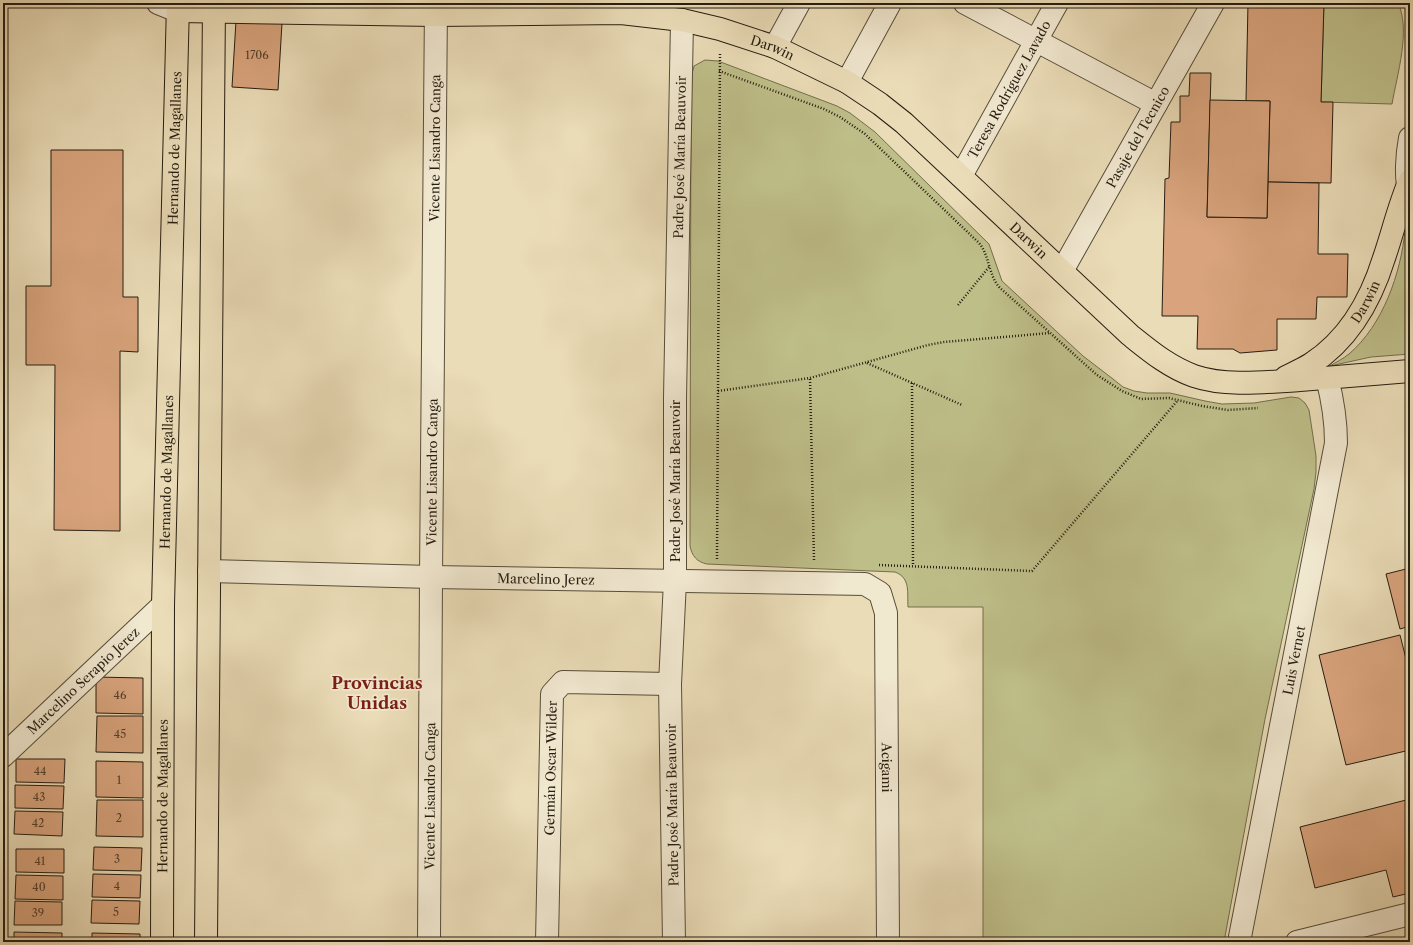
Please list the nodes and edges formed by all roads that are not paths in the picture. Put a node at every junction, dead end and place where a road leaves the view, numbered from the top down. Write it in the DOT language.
graph roads {
  1 [pos="158,3"];
  2 [pos="799,3"];
  3 [pos="890,3"];
  4 [pos="965,3"];
  5 [pos="1056,3"];
  6 [pos="1213,3"];
  7 [pos="624,6"];
  8 [pos="178,7"];
  9 [pos="214,7"];
  10 [pos="436,9"];
  11 [pos="682,20"];
  12 [pos="1036,40"];
  13 [pos="775,47"];
  14 [pos="847,82"];
  15 [pos="1156,104"];
  16 [pos="1410,138"];
  17 [pos="960,176"];
  18 [pos="1409,186"];
  19 [pos="1062,272"];
  20 [pos="1410,371"];
  21 [pos="1328,378"];
  22 [pos="1276,382"];
  23 [pos="209,571"];
  24 [pos="431,577"];
  25 [pos="675,581"];
  26 [pos="880,593"];
  27 [pos="163,605"];
  28 [pos="670,684"];
  29 [pos="3,756"];
  30 [pos="1410,914"];
  31 [pos="162,942"];
  32 [pos="206,942"];
  33 [pos="430,942"];
  34 [pos="547,942"];
  35 [pos="674,942"];
  36 [pos="888,942"];
  37 [pos="1239,942"];
  38 [pos="1297,942"];
  1 -- 8 [label="street, Darwin"];
  2 -- 13 [label="street"];
  3 -- 14 [label="street"];
  4 -- 12 [label="street"];
  5 -- 12 [label="street, Teresa Rodríguez Lavado"];
  6 -- 15 [label="street, Pasaje del Tecnico"];
  7 -- 10 [label="main road, Darwin"];
  7 -- 11 [label="main road, Darwin"];
  8 -- 9 [label="main road, Darwin"];
  8 -- 27 [label="main road, Hernando de Magallanes"];
  9 -- 10 [label="main road, Darwin"];
  9 -- 23 [label="main road"];
  10 -- 24 [label="street, Vicente Lisandro Canga"];
  11 -- 13 [label="main road, Darwin"];
  11 -- 25 [label="street, Padre José María Beauvoir"];
  12 -- 15 [label="street"];
  12 -- 17 [label="street, Teresa Rodríguez Lavado"];
  13 -- 14 [label="main road, Darwin"];
  14 -- 17 [label="main road, Darwin"];
  15 -- 19 [label="street, Pasaje del Tecnico"];
  16 -- 18 [label="street"];
  17 -- 19 [label="main road, Darwin"];
  18 -- 22 [label="main road, Darwin"];
  19 -- 22 [label="main road, Darwin"];
  20 -- 21 [label="main road, Darwin"];
  21 -- 22 [label="main road, Darwin"];
  21 -- 37 [label="street, Luis Vernet"];
  23 -- 24 [label="street, Marcelino Jerez"];
  23 -- 32 [label="main road"];
  24 -- 25 [label="street, Marcelino Jerez"];
  24 -- 33 [label="street, Vicente Lisandro Canga"];
  25 -- 26 [label="street, Marcelino Jerez"];
  25 -- 28 [label="street, Padre José María Beauvoir"];
  26 -- 36 [label="street, Acigami"];
  27 -- 29 [label="street, Marcelino Serapio Jerez"];
  27 -- 31 [label="main road, Hernando de Magallanes"];
  28 -- 34 [label="street, Germán Oscar Wilder"];
  28 -- 35 [label="street, Padre José María Beauvoir"];
  30 -- 38 [label="street"];
}
